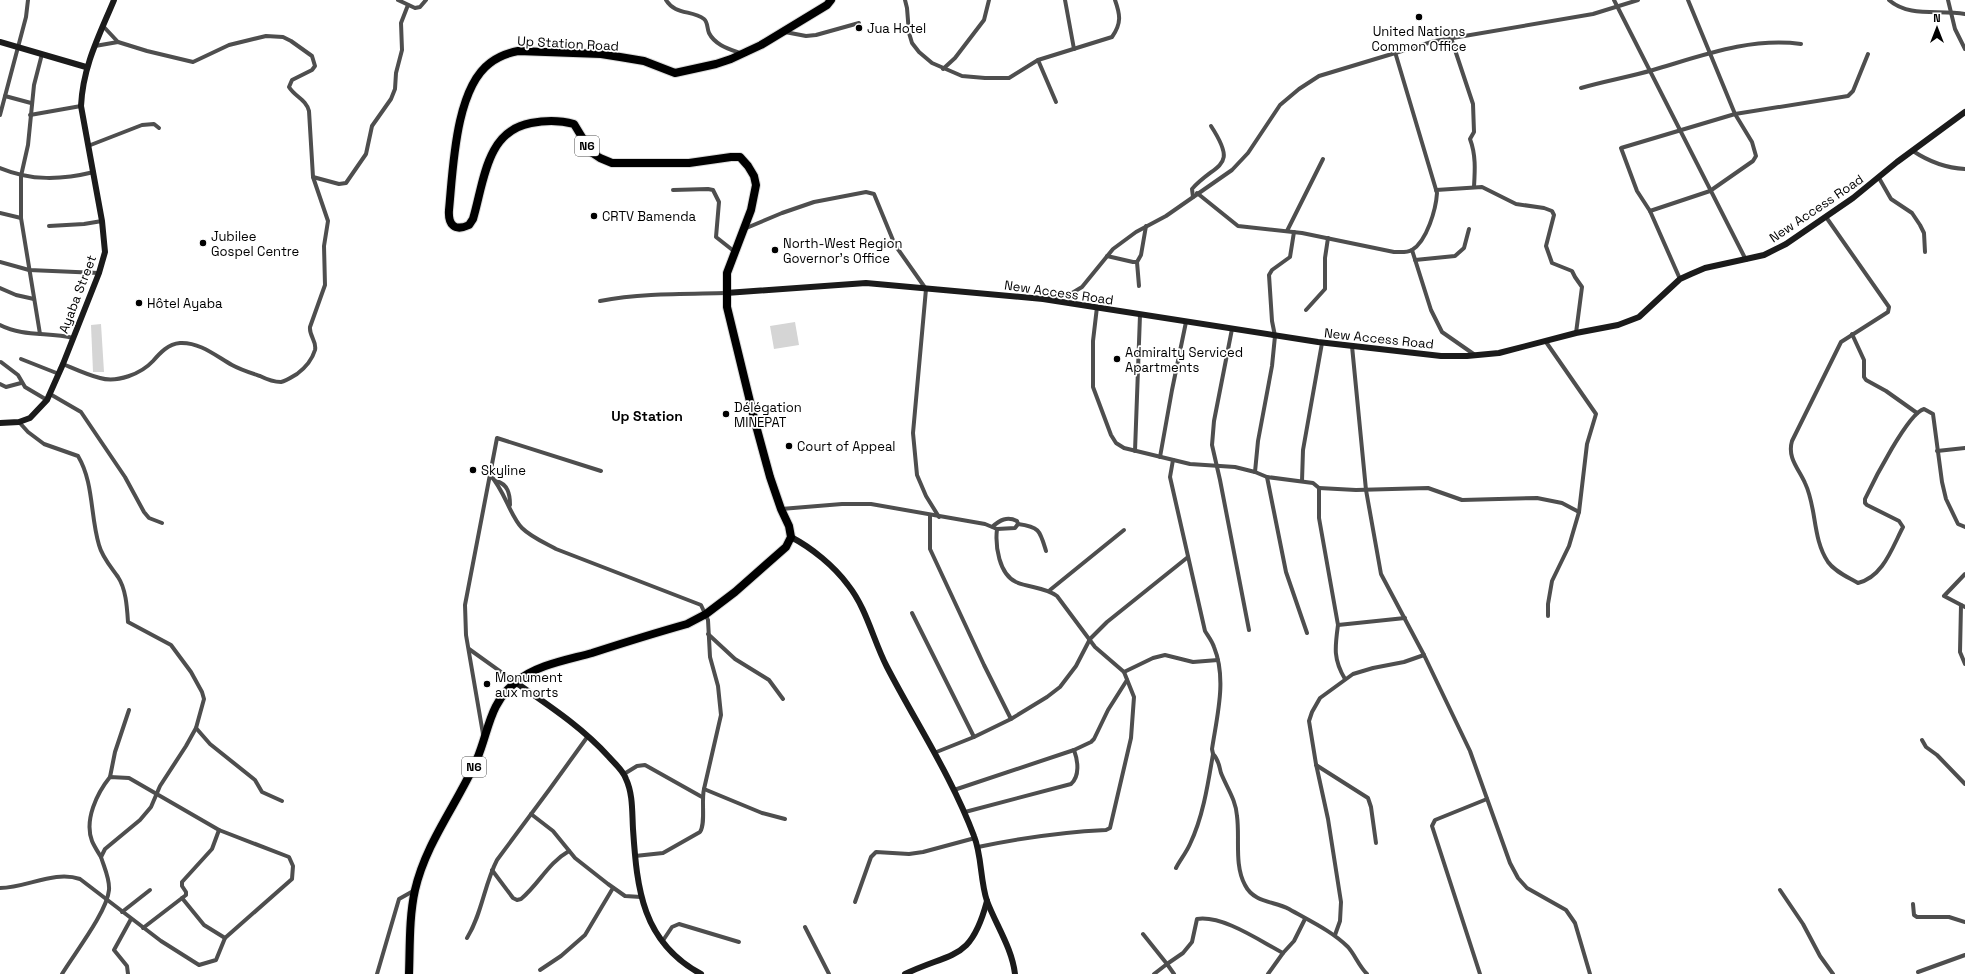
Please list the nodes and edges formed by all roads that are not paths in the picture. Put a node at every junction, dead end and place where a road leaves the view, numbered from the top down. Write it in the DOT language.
graph roads {
  1 [pos="28,0"];
  2 [pos="114,0"];
  3 [pos="398,0"];
  4 [pos="426,0"];
  5 [pos="666,0"];
  6 [pos="831,0"];
  7 [pos="905,0"];
  8 [pos="989,0"];
  9 [pos="1064,0"];
  10 [pos="1115,0"];
  11 [pos="1614,0"];
  12 [pos="1638,0"];
  13 [pos="1688,0"];
  14 [pos="1889,0"];
  15 [pos="1948,0"];
  16 [pos="408,5"];
  17 [pos="1618,7"];
  18 [pos="1950,12"];
  19 [pos="1965,14"];
  20 [pos="859,23"];
  21 [pos="103,26"];
  22 [pos="782,32"];
  23 [pos="1451,38"];
  24 [pos="0,42"];
  25 [pos="118,42"];
  26 [pos="1801,44"];
  27 [pos="95,46"];
  28 [pos="19,47"];
  29 [pos="1074,49"];
  30 [pos="1965,49"];
  31 [pos="1395,52"];
  32 [pos="1710,52"];
  33 [pos="42,54"];
  34 [pos="742,54"];
  35 [pos="1868,54"];
  36 [pos="1038,60"];
  37 [pos="86,67"];
  38 [pos="943,69"];
  39 [pos="1651,70"];
  40 [pos="1582,88"];
  41 [pos="5,96"];
  42 [pos="32,102"];
  43 [pos="1056,102"];
  44 [pos="81,106"];
  45 [pos="1965,112"];
  46 [pos="30,114"];
  47 [pos="1735,114"];
  48 [pos="0,115"];
  49 [pos="1210,126"];
  50 [pos="159,128"];
  51 [pos="1680,131"];
  52 [pos="88,146"];
  53 [pos="1913,151"];
  54 [pos="1323,159"];
  55 [pos="0,168"];
  56 [pos="1965,169"];
  57 [pos="94,172"];
  58 [pos="21,176"];
  59 [pos="314,176"];
  60 [pos="1879,178"];
  61 [pos="1474,187"];
  62 [pos="673,190"];
  63 [pos="1436,190"];
  64 [pos="1710,191"];
  65 [pos="1197,193"];
  66 [pos="1193,196"];
  67 [pos="1650,211"];
  68 [pos="0,213"];
  69 [pos="1826,217"];
  70 [pos="21,218"];
  71 [pos="102,221"];
  72 [pos="50,226"];
  73 [pos="1146,226"];
  74 [pos="1469,229"];
  75 [pos="744,230"];
  76 [pos="1287,231"];
  77 [pos="1294,232"];
  78 [pos="1328,238"];
  79 [pos="1412,250"];
  80 [pos="735,252"];
  81 [pos="1925,252"];
  82 [pos="1107,256"];
  83 [pos="1415,260"];
  84 [pos="1746,260"];
  85 [pos="0,262"];
  86 [pos="1137,262"];
  87 [pos="29,270"];
  88 [pos="99,273"];
  89 [pos="1680,279"];
  90 [pos="1139,286"];
  91 [pos="0,288"];
  92 [pos="926,289"];
  93 [pos="726,293"];
  94 [pos="34,299"];
  95 [pos="1043,299"];
  96 [pos="600,301"];
  97 [pos="1097,307"];
  98 [pos="1306,310"];
  99 [pos="1140,315"];
  100 [pos="1186,322"];
  101 [pos="0,325"];
  102 [pos="1232,329"];
  103 [pos="1576,333"];
  104 [pos="40,334"];
  105 [pos="1852,334"];
  106 [pos="1275,336"];
  107 [pos="73,338"];
  108 [pos="1546,342"];
  109 [pos="1322,343"];
  110 [pos="1352,346"];
  111 [pos="1477,355"];
  112 [pos="21,359"];
  113 [pos="1,362"];
  114 [pos="63,364"];
  115 [pos="59,374"];
  116 [pos="21,383"];
  117 [pos="0,384"];
  118 [pos="49,397"];
  119 [pos="1917,413"];
  120 [pos="19,422"];
  121 [pos="0,423"];
  122 [pos="1965,448"];
  123 [pos="1135,451"];
  124 [pos="1937,451"];
  125 [pos="1160,457"];
  126 [pos="1173,460"];
  127 [pos="1216,466"];
  128 [pos="600,471"];
  129 [pos="1255,472"];
  130 [pos="490,475"];
  131 [pos="1267,477"];
  132 [pos="1302,481"];
  133 [pos="1319,488"];
  134 [pos="1366,490"];
  135 [pos="781,509"];
  136 [pos="1579,512"];
  137 [pos="930,516"];
  138 [pos="939,517"];
  139 [pos="162,523"];
  140 [pos="1018,524"];
  141 [pos="992,526"];
  142 [pos="1965,527"];
  143 [pos="997,529"];
  144 [pos="1124,530"];
  145 [pos="791,537"];
  146 [pos="1046,551"];
  147 [pos="1188,557"];
  148 [pos="1965,574"];
  149 [pos="1050,590"];
  150 [pos="1963,606"];
  151 [pos="912,613"];
  152 [pos="706,614"];
  153 [pos="1548,616"];
  154 [pos="1405,618"];
  155 [pos="1338,625"];
  156 [pos="1249,630"];
  157 [pos="1307,633"];
  158 [pos="708,634"];
  159 [pos="1090,639"];
  160 [pos="469,649"];
  161 [pos="1424,654"];
  162 [pos="1218,660"];
  163 [pos="1965,664"];
  164 [pos="1124,672"];
  165 [pos="1344,679"];
  166 [pos="1127,680"];
  167 [pos="515,682"];
  168 [pos="783,699"];
  169 [pos="129,710"];
  170 [pos="1011,719"];
  171 [pos="196,728"];
  172 [pos="484,736"];
  173 [pos="588,736"];
  174 [pos="974,737"];
  175 [pos="1922,740"];
  176 [pos="1074,750"];
  177 [pos="933,753"];
  178 [pos="1213,754"];
  179 [pos="1316,764"];
  180 [pos="624,774"];
  181 [pos="110,777"];
  182 [pos="1965,784"];
  183 [pos="704,789"];
  184 [pos="954,790"];
  185 [pos="156,794"];
  186 [pos="702,797"];
  187 [pos="1487,800"];
  188 [pos="282,801"];
  189 [pos="965,812"];
  190 [pos="531,814"];
  191 [pos="785,818"];
  192 [pos="219,830"];
  193 [pos="975,838"];
  194 [pos="1376,843"];
  195 [pos="978,847"];
  196 [pos="569,851"];
  197 [pos="635,856"];
  198 [pos="101,857"];
  199 [pos="1176,868"];
  200 [pos="492,870"];
  201 [pos="0,888"];
  202 [pos="613,888"];
  203 [pos="150,890"];
  204 [pos="415,890"];
  205 [pos="1780,890"];
  206 [pos="640,897"];
  207 [pos="182,898"];
  208 [pos="106,900"];
  209 [pos="987,901"];
  210 [pos="855,902"];
  211 [pos="1913,904"];
  212 [pos="122,912"];
  213 [pos="131,919"];
  214 [pos="1305,920"];
  215 [pos="1965,922"];
  216 [pos="804,927"];
  217 [pos="143,928"];
  218 [pos="1143,934"];
  219 [pos="1335,935"];
  220 [pos="225,938"];
  221 [pos="467,938"];
  222 [pos="739,942"];
  223 [pos="662,943"];
  224 [pos="1283,953"];
  225 [pos="1965,956"];
  226 [pos="1167,964"];
  227 [pos="540,970"];
  228 [pos="1918,972"];
  229 [pos="62,974"];
  230 [pos="128,974"];
  231 [pos="376,974"];
  232 [pos="409,974"];
  233 [pos="701,974"];
  234 [pos="830,974"];
  235 [pos="905,974"];
  236 [pos="1015,974"];
  237 [pos="1154,974"];
  238 [pos="1174,974"];
  239 [pos="1268,974"];
  240 [pos="1367,974"];
  241 [pos="1480,974"];
  242 [pos="1590,974"];
  243 [pos="1833,974"];
  1 -- 28 [label="street"];
  2 -- 21 [label="main road, Ayaba Street"];
  3 -- 16 [label="street"];
  4 -- 16 [label="street"];
  5 -- 34 [label="street"];
  6 -- 22 [label="highway, Up Station Road / N6"];
  7 -- 38 [label="street"];
  8 -- 38 [label="street"];
  9 -- 29 [label="street"];
  10 -- 29 [label="street"];
  11 -- 17 [label="street"];
  12 -- 17 [label="street"];
  13 -- 32 [label="street"];
  14 -- 18 [label="street"];
  15 -- 18 [label="street"];
  16 -- 59 [label="street"];
  17 -- 23 [label="street"];
  17 -- 39 [label="street"];
  18 -- 19 [label="street"];
  18 -- 30 [label="street"];
  20 -- 22 [label="street"];
  21 -- 25 [label="street"];
  21 -- 27 [label="main road, Ayaba Street"];
  22 -- 34 [label="highway, Up Station Road / N6"];
  23 -- 31 [label="street"];
  23 -- 61 [label="street"];
  24 -- 28 [label="main road"];
  25 -- 27 [label="street"];
  25 -- 59 [label="street"];
  26 -- 32 [label="street"];
  27 -- 37 [label="main road, Ayaba Street"];
  28 -- 33 [label="main road"];
  28 -- 41 [label="street"];
  29 -- 36 [label="street"];
  31 -- 63 [label="street"];
  31 -- 65 [label="street"];
  32 -- 39 [label="street"];
  32 -- 47 [label="street"];
  33 -- 37 [label="main road"];
  33 -- 42 [label="street"];
  34 -- 75 [label="highway, Up Station Road / N6"];
  35 -- 47 [label="street"];
  36 -- 38 [label="street"];
  36 -- 43 [label="street"];
  37 -- 44 [label="main road, Ayaba Street"];
  39 -- 40 [label="street"];
  39 -- 51 [label="street"];
  41 -- 42 [label="street"];
  41 -- 48 [label="street"];
  42 -- 46 [label="street"];
  44 -- 46 [label="street"];
  44 -- 52 [label="main road, Ayaba Street"];
  45 -- 53 [label="main road, New Access Road"];
  46 -- 58 [label="street"];
  47 -- 51 [label="street"];
  47 -- 64 [label="street"];
  49 -- 66 [label="street"];
  50 -- 52 [label="street"];
  51 -- 64 [label="street"];
  51 -- 67 [label="street"];
  52 -- 57 [label="main road, Ayaba Street"];
  53 -- 56 [label="street"];
  53 -- 60 [label="main road, New Access Road"];
  54 -- 76 [label="street"];
  55 -- 58 [label="street"];
  57 -- 58 [label="street"];
  57 -- 71 [label="main road, Ayaba Street"];
  58 -- 70 [label="street"];
  59 -- 114 [label="street"];
  60 -- 69 [label="main road, New Access Road"];
  60 -- 81 [label="street"];
  61 -- 63 [label="street"];
  61 -- 103 [label="street"];
  62 -- 80 [label="street"];
  63 -- 79 [label="street"];
  64 -- 67 [label="street"];
  64 -- 84 [label="street"];
  65 -- 66 [label="street"];
  65 -- 76 [label="street"];
  66 -- 73 [label="street"];
  67 -- 89 [label="street"];
  68 -- 70 [label="street"];
  69 -- 84 [label="main road, New Access Road"];
  69 -- 105 [label="street"];
  70 -- 87 [label="street"];
  71 -- 72 [label="street"];
  71 -- 88 [label="main road, Ayaba Street"];
  73 -- 82 [label="street"];
  73 -- 86 [label="street"];
  74 -- 83 [label="street"];
  75 -- 80 [label="highway, Up Station Road / N6"];
  75 -- 92 [label="street"];
  76 -- 77 [label="street"];
  77 -- 78 [label="street"];
  77 -- 106 [label="street"];
  78 -- 79 [label="street"];
  78 -- 98 [label="street"];
  79 -- 83 [label="street"];
  80 -- 93 [label="highway, Up Station Road / N6"];
  82 -- 86 [label="street"];
  82 -- 95 [label="street"];
  83 -- 111 [label="street"];
  84 -- 89 [label="main road, New Access Road"];
  85 -- 87 [label="street"];
  86 -- 90 [label="street"];
  87 -- 88 [label="street"];
  87 -- 94 [label="street"];
  88 -- 107 [label="main road, Ayaba Street"];
  89 -- 103 [label="main road, New Access Road"];
  91 -- 94 [label="street"];
  92 -- 93 [label="main road, New Access Road"];
  92 -- 95 [label="main road, New Access Road"];
  92 -- 138 [label="street"];
  93 -- 96 [label="street"];
  93 -- 135 [label="highway, Up Station Road / N6"];
  94 -- 104 [label="street"];
  95 -- 97 [label="main road, New Access Road"];
  97 -- 99 [label="main road, New Access Road"];
  97 -- 123 [label="street"];
  99 -- 100 [label="main road, New Access Road"];
  99 -- 123 [label="street"];
  100 -- 102 [label="main road, New Access Road"];
  100 -- 125 [label="street"];
  101 -- 104 [label="street"];
  102 -- 106 [label="main road, New Access Road"];
  102 -- 127 [label="street"];
  103 -- 108 [label="main road, New Access Road"];
  104 -- 107 [label="street"];
  105 -- 119 [label="street"];
  105 -- 119 [label="street"];
  106 -- 109 [label="main road, New Access Road"];
  106 -- 129 [label="street"];
  107 -- 114 [label="main road, Ayaba Street"];
  108 -- 111 [label="main road, New Access Road"];
  108 -- 136 [label="street"];
  109 -- 110 [label="main road, New Access Road"];
  109 -- 132 [label="street"];
  110 -- 111 [label="main road, New Access Road"];
  110 -- 134 [label="street"];
  112 -- 115 [label="street"];
  113 -- 116 [label="street"];
  114 -- 115 [label="main road, Ayaba Street"];
  115 -- 118 [label="main road, Ayaba Street"];
  116 -- 117 [label="street"];
  116 -- 118 [label="street"];
  118 -- 120 [label="main road, Ayaba Street"];
  118 -- 139 [label="street"];
  119 -- 124 [label="street"];
  120 -- 121 [label="main road, Ayaba Street"];
  120 -- 171 [label="street"];
  122 -- 124 [label="street"];
  123 -- 125 [label="street"];
  124 -- 142 [label="street"];
  125 -- 126 [label="street"];
  126 -- 127 [label="street"];
  126 -- 147 [label="street"];
  127 -- 129 [label="street"];
  127 -- 156 [label="street"];
  128 -- 130 [label="street"];
  129 -- 131 [label="street"];
  130 -- 152 [label="street"];
  130 -- 160 [label="street"];
  131 -- 132 [label="street"];
  131 -- 157 [label="street"];
  132 -- 133 [label="street"];
  133 -- 134 [label="street"];
  133 -- 155 [label="street"];
  134 -- 136 [label="street"];
  134 -- 154 [label="street"];
  135 -- 137 [label="street"];
  135 -- 145 [label="highway, Up Station Road / N6"];
  136 -- 153 [label="street"];
  137 -- 138 [label="street"];
  137 -- 170 [label="street"];
  138 -- 141 [label="street"];
  140 -- 141 [label="street"];
  140 -- 143 [label="street"];
  140 -- 146 [label="street"];
  141 -- 143 [label="street"];
  143 -- 149 [label="street"];
  144 -- 149 [label="street"];
  145 -- 152 [label="highway, N6"];
  145 -- 177 [label="main road"];
  147 -- 159 [label="street"];
  147 -- 162 [label="street"];
  148 -- 150 [label="street"];
  149 -- 159 [label="street"];
  150 -- 163 [label="street"];
  151 -- 174 [label="street"];
  152 -- 158 [label="street"];
  152 -- 167 [label="highway, N6"];
  154 -- 155 [label="street"];
  154 -- 161 [label="street"];
  155 -- 165 [label="street"];
  158 -- 168 [label="street"];
  158 -- 183 [label="street"];
  159 -- 164 [label="street"];
  159 -- 170 [label="street"];
  160 -- 167 [label="street"];
  160 -- 172 [label="street"];
  161 -- 165 [label="street"];
  161 -- 187 [label="street"];
  162 -- 164 [label="street"];
  162 -- 178 [label="street"];
  164 -- 166 [label="street"];
  165 -- 179 [label="street"];
  166 -- 176 [label="street"];
  166 -- 195 [label="street"];
  167 -- 172 [label="highway, N6"];
  167 -- 173 [label="main road"];
  169 -- 181 [label="street"];
  170 -- 174 [label="street"];
  171 -- 185 [label="street"];
  171 -- 188 [label="street"];
  172 -- 204 [label="highway, N6"];
  173 -- 180 [label="main road"];
  173 -- 190 [label="street"];
  174 -- 177 [label="street"];
  175 -- 182 [label="street"];
  176 -- 184 [label="street"];
  176 -- 189 [label="street"];
  177 -- 184 [label="main road"];
  178 -- 199 [label="street"];
  178 -- 214 [label="street"];
  179 -- 194 [label="street"];
  179 -- 219 [label="street"];
  180 -- 186 [label="street"];
  180 -- 197 [label="main road"];
  181 -- 185 [label="street"];
  181 -- 198 [label="street"];
  183 -- 186 [label="street"];
  183 -- 191 [label="street"];
  184 -- 189 [label="main road"];
  185 -- 192 [label="street"];
  185 -- 198 [label="street"];
  186 -- 197 [label="street"];
  187 -- 241 [label="street"];
  187 -- 242 [label="street"];
  189 -- 193 [label="main road"];
  190 -- 196 [label="street"];
  190 -- 200 [label="street"];
  192 -- 207 [label="street"];
  192 -- 220 [label="street"];
  193 -- 195 [label="main road"];
  193 -- 210 [label="street"];
  195 -- 209 [label="main road"];
  196 -- 200 [label="street"];
  196 -- 202 [label="street"];
  197 -- 206 [label="main road"];
  198 -- 208 [label="street"];
  200 -- 221 [label="street"];
  201 -- 208 [label="street"];
  202 -- 206 [label="street"];
  202 -- 227 [label="street"];
  203 -- 212 [label="street"];
  204 -- 231 [label="street"];
  204 -- 232 [label="highway, N6"];
  205 -- 243 [label="street"];
  206 -- 223 [label="main road"];
  207 -- 217 [label="street"];
  207 -- 220 [label="street"];
  208 -- 212 [label="street"];
  208 -- 229 [label="street"];
  209 -- 235 [label="main road"];
  209 -- 236 [label="main road"];
  211 -- 215 [label="street"];
  212 -- 213 [label="street"];
  213 -- 217 [label="street"];
  213 -- 230 [label="street"];
  214 -- 219 [label="street"];
  214 -- 224 [label="street"];
  216 -- 234 [label="street"];
  217 -- 220 [label="street"];
  218 -- 226 [label="street"];
  219 -- 240 [label="street"];
  222 -- 223 [label="street"];
  223 -- 233 [label="main road"];
  224 -- 226 [label="street"];
  224 -- 239 [label="street"];
  225 -- 228 [label="street"];
  226 -- 237 [label="street"];
  226 -- 238 [label="street"];
}
